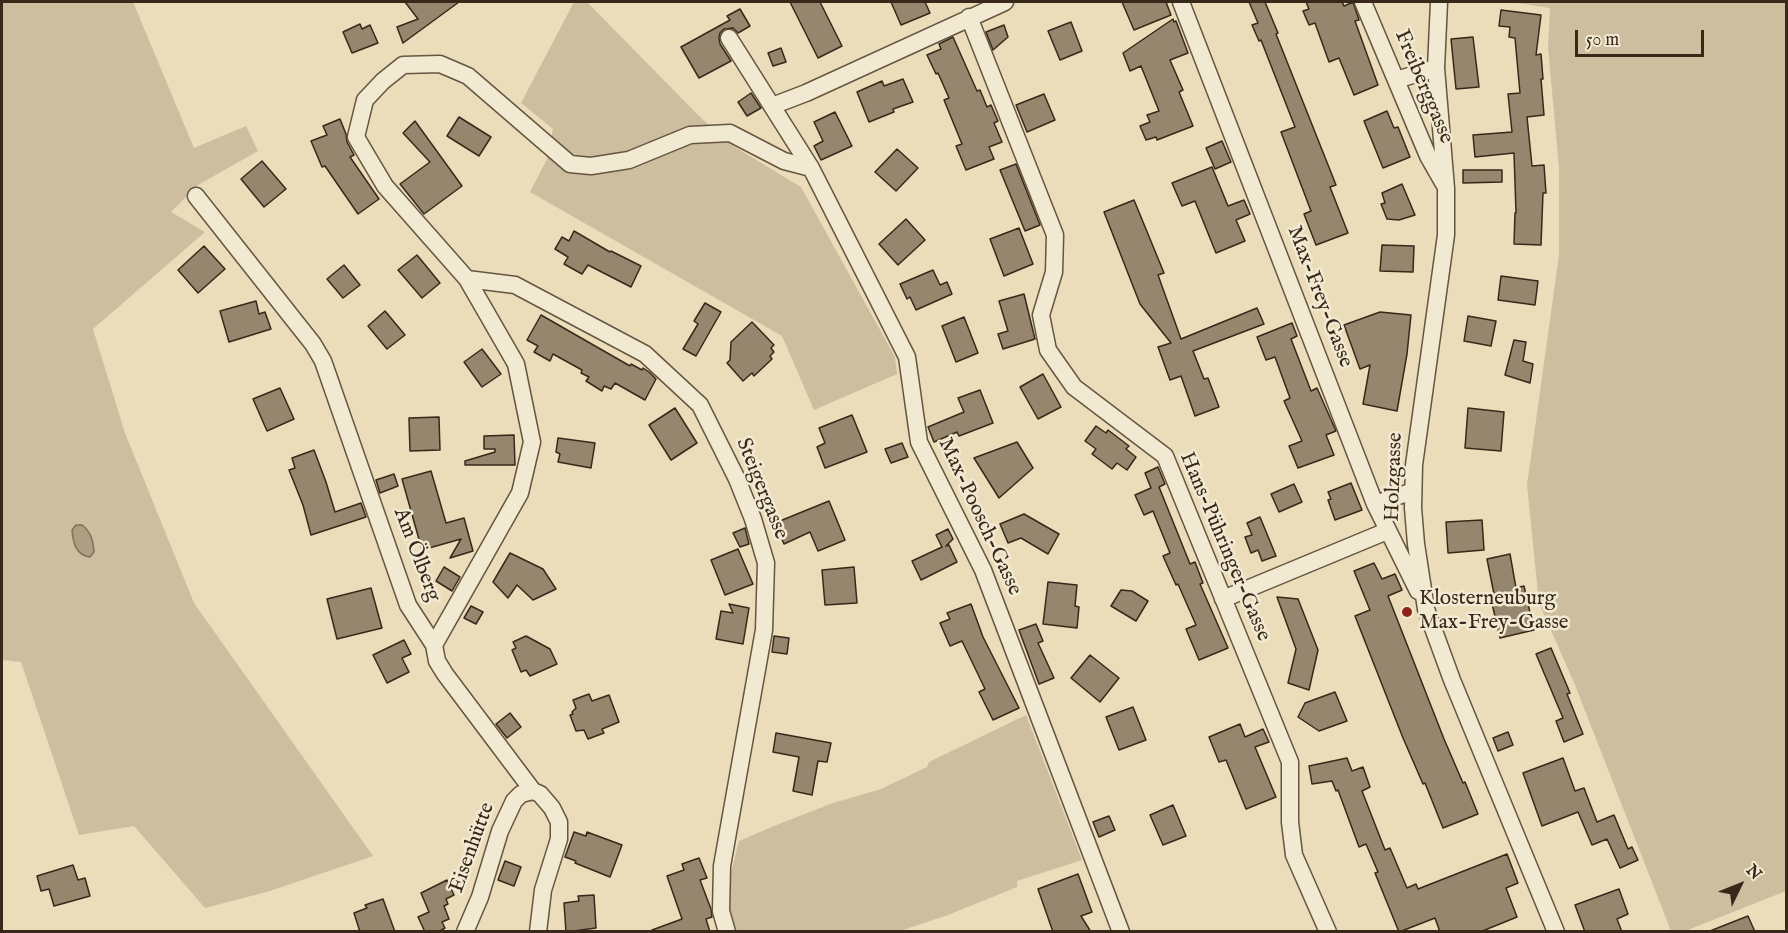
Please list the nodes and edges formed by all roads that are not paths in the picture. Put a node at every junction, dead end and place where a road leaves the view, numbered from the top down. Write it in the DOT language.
graph roads {
  1 [pos="1005,2"];
  2 [pos="1181,2"];
  3 [pos="1363,2"];
  4 [pos="1439,2"];
  5 [pos="969,17"];
  6 [pos="729,38"];
  7 [pos="1436,68"];
  8 [pos="1396,80"];
  9 [pos="772,106"];
  10 [pos="812,168"];
  11 [pos="1446,188"];
  12 [pos="196,196"];
  13 [pos="467,279"];
  14 [pos="1413,491"];
  15 [pos="1375,504"];
  16 [pos="1388,531"];
  17 [pos="1223,599"];
  18 [pos="1426,605"];
  19 [pos="434,645"];
  20 [pos="533,792"];
  21 [pos="465,932"];
  22 [pos="538,932"];
  23 [pos="727,932"];
  24 [pos="1120,932"];
  25 [pos="1328,932"];
  26 [pos="1556,932"];
  1 -- 5 [label="street"];
  2 -- 15 [label="street, Max-Frey-Gasse"];
  3 -- 8 [label="street, Freiberggasse"];
  4 -- 7 [label="street, Holzgasse"];
  5 -- 9 [label="street"];
  5 -- 17 [label="street, Hans-Pühringer-Gasse"];
  6 -- 9 [label="street, Max-Poosch-Gasse"];
  7 -- 8 [label="street"];
  7 -- 11 [label="street, Holzgasse"];
  8 -- 11 [label="street, Freiberggasse"];
  9 -- 10 [label="street, Max-Poosch-Gasse"];
  10 -- 13 [label="street"];
  10 -- 24 [label="street, Max-Poosch-Gasse"];
  11 -- 14 [label="street, Holzgasse"];
  12 -- 19 [label="street, Am Ölberg"];
  13 -- 19 [label="street"];
  13 -- 23 [label="street, Steigergasse"];
  14 -- 15 [label="street"];
  14 -- 18 [label="street, Holzgasse"];
  15 -- 16 [label="street, Max-Frey-Gasse"];
  16 -- 17 [label="street"];
  16 -- 18 [label="street, Max-Frey-Gasse"];
  17 -- 25 [label="street, Hans-Pühringer-Gasse"];
  18 -- 26 [label="street, Holzgasse"];
  19 -- 20 [label="street, Am Ölberg"];
  20 -- 21 [label="street, Eisenhütte"];
  20 -- 22 [label="street, Am Ölberg"];
}
